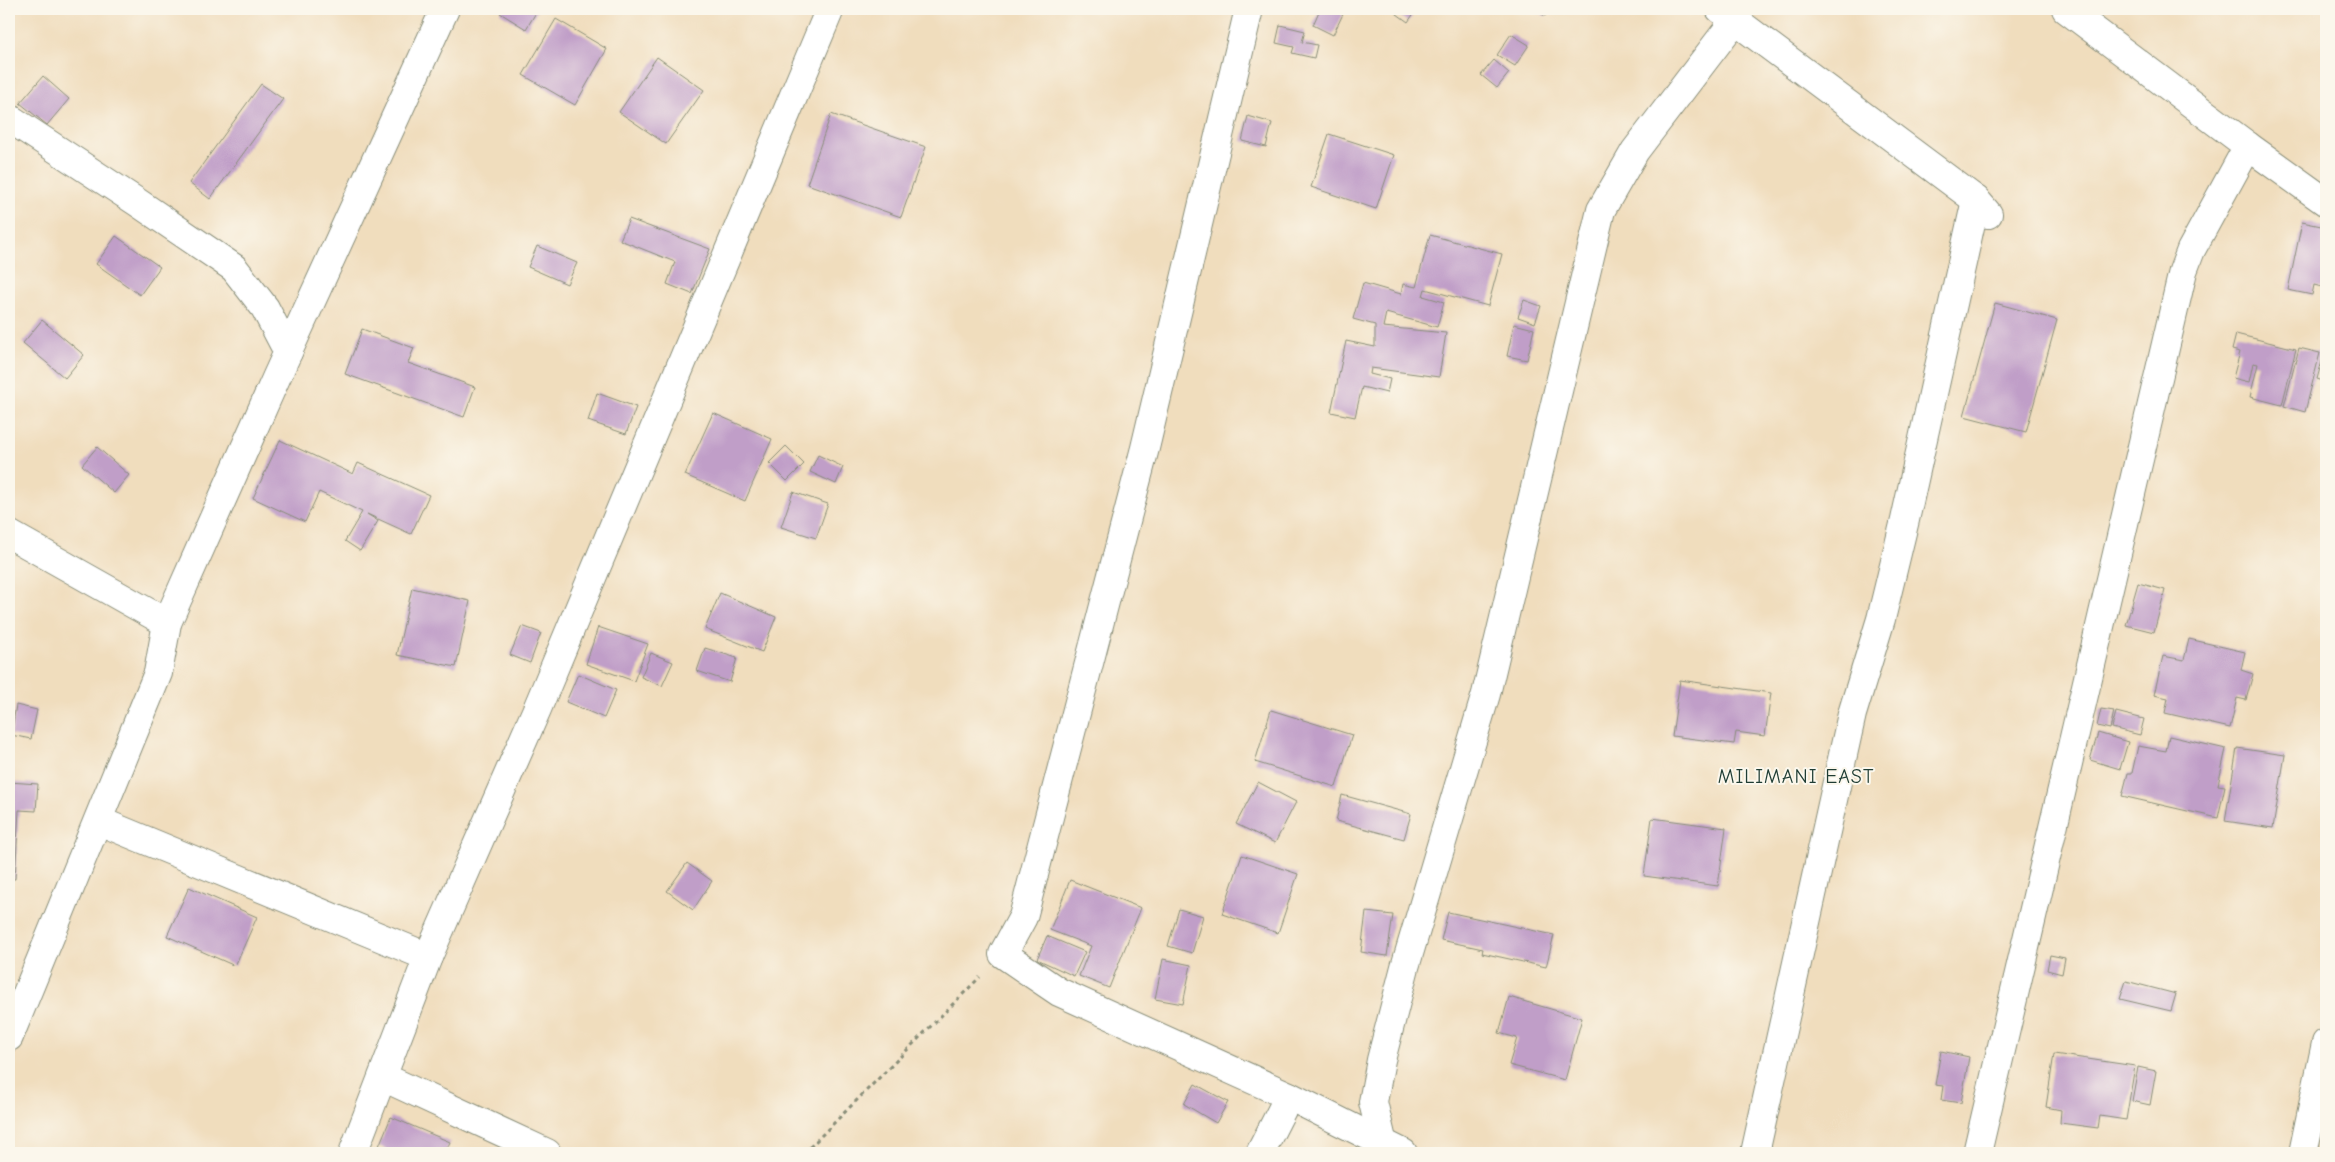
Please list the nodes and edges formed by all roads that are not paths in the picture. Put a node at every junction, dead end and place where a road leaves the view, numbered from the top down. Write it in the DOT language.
graph roads {
  1 [pos="445,9"];
  2 [pos="830,9"];
  3 [pos="1250,9"];
  4 [pos="2066,9"];
  5 [pos="1727,14"];
  6 [pos="9,118"];
  7 [pos="2248,146"];
  8 [pos="2326,202"];
  9 [pos="288,352"];
  10 [pos="9,534"];
  11 [pos="167,623"];
  12 [pos="99,821"];
  13 [pos="428,957"];
  14 [pos="9,1037"];
  15 [pos="2326,1043"];
  16 [pos="383,1078"];
  17 [pos="1289,1096"];
  18 [pos="1393,1148"];
  19 [pos="353,1153"];
  20 [pos="547,1153"];
  21 [pos="1260,1153"];
  22 [pos="1755,1153"];
  23 [pos="1977,1153"];
  24 [pos="2303,1153"];
  1 -- 9 [label="street"];
  2 -- 13 [label="street"];
  3 -- 17 [label="street"];
  4 -- 7 [label="street"];
  5 -- 18 [label="street"];
  5 -- 22 [label="street"];
  6 -- 9 [label="street"];
  7 -- 8 [label="street"];
  7 -- 23 [label="street"];
  9 -- 11 [label="street"];
  10 -- 11 [label="street"];
  11 -- 12 [label="street"];
  12 -- 13 [label="street"];
  12 -- 14 [label="street"];
  13 -- 16 [label="street"];
  15 -- 24 [label="street"];
  16 -- 19 [label="street"];
  16 -- 20 [label="street"];
  17 -- 18 [label="street"];
  17 -- 21 [label="street"];
}
